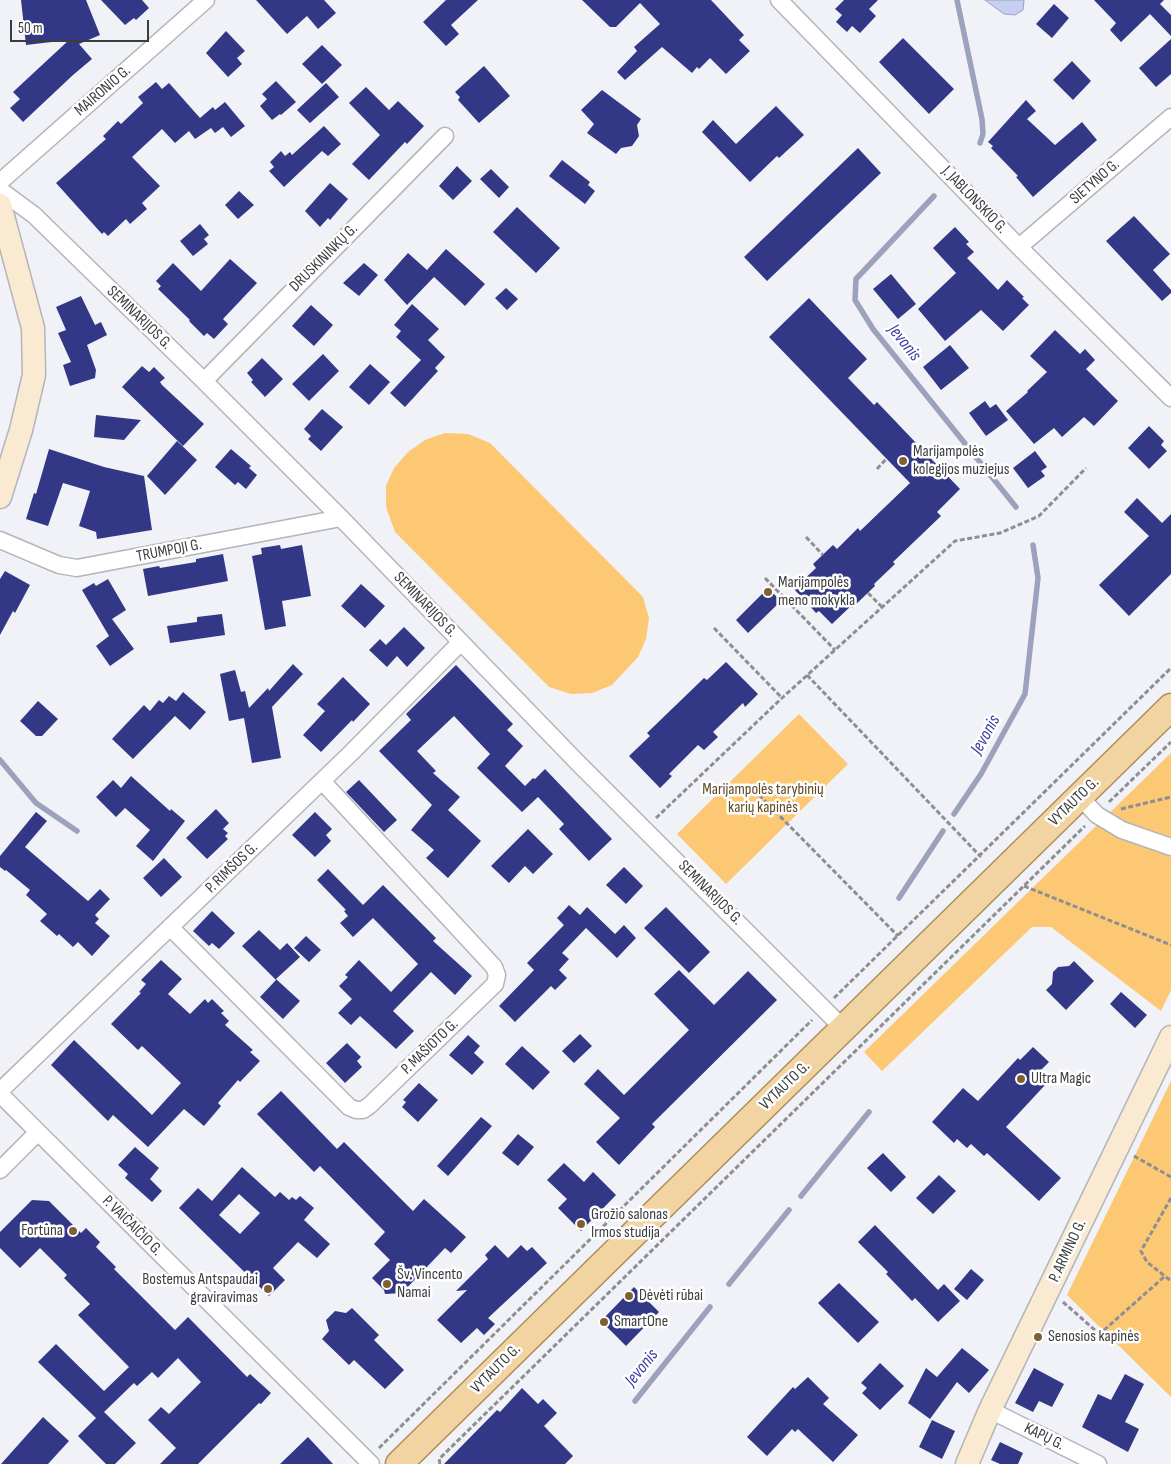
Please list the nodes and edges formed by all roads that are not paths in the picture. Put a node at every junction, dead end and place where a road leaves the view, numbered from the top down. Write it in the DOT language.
graph roads {
  1 [pos="206,0"];
  2 [pos="779,0"];
  3 [pos="1171,117"];
  4 [pos="445,136"];
  5 [pos="0,182"];
  6 [pos="0,190"];
  7 [pos="0,205"];
  8 [pos="1019,247"];
  9 [pos="204,381"];
  10 [pos="1171,398"];
  11 [pos="0,497"];
  12 [pos="341,518"];
  13 [pos="0,540"];
  14 [pos="461,642"];
  15 [pos="1171,707"];
  16 [pos="322,782"];
  17 [pos="1088,805"];
  18 [pos="1171,847"];
  19 [pos="170,926"];
  20 [pos="843,1028"];
  21 [pos="1171,1037"];
  22 [pos="0,1092"];
  23 [pos="38,1132"];
  24 [pos="0,1170"];
  25 [pos="990,1410"];
  26 [pos="408,1461"];
  27 [pos="369,1462"];
  28 [pos="967,1464"];
  29 [pos="1098,1464"];
  1 -- 5 [label="street, MAIRONIO G."];
  2 -- 8 [label="street, J. JABLONSKIO G."];
  3 -- 8 [label="street, SIETYNO G."];
  4 -- 9 [label="street, DRUSKININKŲ G."];
  6 -- 9 [label="street, SEMINARIJOS G."];
  7 -- 11 [label="main road"];
  8 -- 10 [label="street, J. JABLONSKIO G."];
  9 -- 12 [label="street, SEMINARIJOS G."];
  12 -- 13 [label="street, TRUMPOJI G."];
  12 -- 14 [label="street, SEMINARIJOS G."];
  14 -- 16 [label="street, P. RIMŠOS G."];
  14 -- 20 [label="street, SEMINARIJOS G."];
  15 -- 17 [label="main road, VYTAUTO G."];
  16 -- 19 [label="street, P. RIMŠOS G."];
  16 -- 19 [label="street, P. MAŠIOTO G."];
  17 -- 18 [label="street"];
  17 -- 20 [label="main road, VYTAUTO G."];
  19 -- 22 [label="street, P. RIMŠOS G."];
  20 -- 26 [label="main road, VYTAUTO G."];
  21 -- 25 [label="main road, P. ARMINO G."];
  22 -- 23 [label="street, P. VAIČAIČIO G."];
  23 -- 24 [label="street"];
  23 -- 27 [label="street, P. VAIČAIČIO G."];
  25 -- 28 [label="main road, P. ARMINO G."];
  25 -- 29 [label="street, KAPŲ G."];
}
